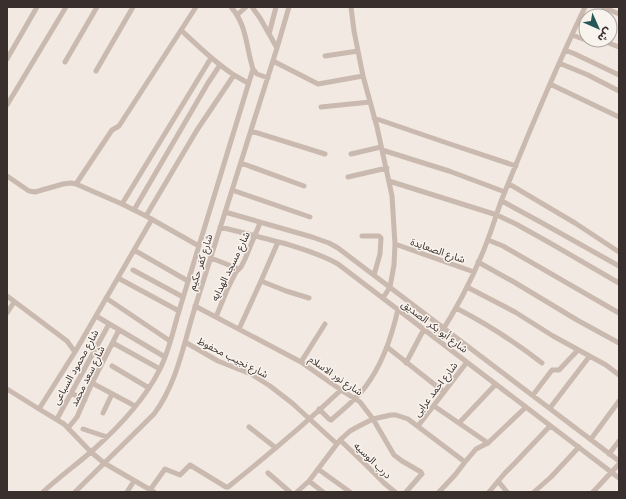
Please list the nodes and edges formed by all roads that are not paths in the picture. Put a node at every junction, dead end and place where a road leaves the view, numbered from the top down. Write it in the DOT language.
graph roads {
  1 [pos="37,7"];
  2 [pos="66,7"];
  3 [pos="98,7"];
  4 [pos="133,7"];
  5 [pos="196,7"];
  6 [pos="231,7"];
  7 [pos="246,7"];
  8 [pos="252,7"];
  9 [pos="276,7"];
  10 [pos="289,7"];
  11 [pos="351,7"];
  12 [pos="585,7"];
  13 [pos="603,7"];
  14 [pos="619,14"];
  15 [pos="237,15"];
  16 [pos="181,30"];
  17 [pos="269,34"];
  18 [pos="572,35"];
  19 [pos="578,37"];
  20 [pos="277,48"];
  21 [pos="565,50"];
  22 [pos="358,51"];
  23 [pos="325,56"];
  24 [pos="211,58"];
  25 [pos="7,59"];
  26 [pos="273,61"];
  27 [pos="65,62"];
  28 [pos="559,63"];
  29 [pos="220,65"];
  30 [pos="253,69"];
  31 [pos="96,71"];
  32 [pos="234,74"];
  33 [pos="619,75"];
  34 [pos="363,76"];
  35 [pos="268,78"];
  36 [pos="248,83"];
  37 [pos="550,84"];
  38 [pos="619,90"];
  39 [pos="370,102"];
  40 [pos="7,105"];
  41 [pos="321,107"];
  42 [pos="619,117"];
  43 [pos="374,118"];
  44 [pos="251,131"];
  45 [pos="382,149"];
  46 [pos="325,154"];
  47 [pos="351,154"];
  48 [pos="241,164"];
  49 [pos="516,166"];
  50 [pos="387,168"];
  51 [pos="7,176"];
  52 [pos="348,177"];
  53 [pos="389,180"];
  54 [pos="76,184"];
  55 [pos="509,184"];
  56 [pos="304,186"];
  57 [pos="232,190"];
  58 [pos="505,192"];
  59 [pos="502,201"];
  60 [pos="122,204"];
  61 [pos="134,210"];
  62 [pos="225,212"];
  63 [pos="497,215"];
  64 [pos="146,216"];
  65 [pos="310,217"];
  66 [pos="152,219"];
  67 [pos="260,223"];
  68 [pos="220,227"];
  69 [pos="255,235"];
  70 [pos="362,236"];
  71 [pos="488,240"];
  72 [pos="278,242"];
  73 [pos="395,244"];
  74 [pos="199,246"];
  75 [pos="134,250"];
  76 [pos="619,252"];
  77 [pos="211,258"];
  78 [pos="478,262"];
  79 [pos="619,266"];
  80 [pos="239,269"];
  81 [pos="133,270"];
  82 [pos="474,272"];
  83 [pos="374,275"];
  84 [pos="118,278"];
  85 [pos="188,281"];
  86 [pos="262,281"];
  87 [pos="619,284"];
  88 [pos="390,287"];
  89 [pos="467,287"];
  90 [pos="7,296"];
  91 [pos="183,297"];
  92 [pos="106,298"];
  93 [pos="309,298"];
  94 [pos="383,298"];
  95 [pos="14,302"];
  96 [pos="195,306"];
  97 [pos="456,308"];
  98 [pos="398,309"];
  99 [pos="179,312"];
  100 [pos="7,313"];
  101 [pos="619,313"];
  102 [pos="96,316"];
  103 [pos="216,317"];
  104 [pos="109,324"];
  105 [pos="325,324"];
  106 [pos="444,328"];
  107 [pos="239,329"];
  108 [pos="424,329"];
  109 [pos="119,330"];
  110 [pos="437,339"];
  111 [pos="170,341"];
  112 [pos="185,342"];
  113 [pos="113,343"];
  114 [pos="619,343"];
  115 [pos="387,347"];
  116 [pos="578,350"];
  117 [pos="75,352"];
  118 [pos="165,357"];
  119 [pos="589,357"];
  120 [pos="301,362"];
  121 [pos="467,362"];
  122 [pos="542,362"];
  123 [pos="406,363"];
  124 [pos="112,366"];
  125 [pos="160,369"];
  126 [pos="619,375"];
  127 [pos="92,383"];
  128 [pos="496,384"];
  129 [pos="149,388"];
  130 [pos="7,389"];
  131 [pos="341,390"];
  132 [pos="444,392"];
  133 [pos="71,393"];
  134 [pos="112,394"];
  135 [pos="532,395"];
  136 [pos="354,398"];
  137 [pos="85,400"];
  138 [pos="619,401"];
  139 [pos="135,406"];
  140 [pos="434,406"];
  141 [pos="526,407"];
  142 [pos="550,408"];
  143 [pos="39,409"];
  144 [pos="320,409"];
  145 [pos="103,413"];
  146 [pos="57,419"];
  147 [pos="309,419"];
  148 [pos="373,419"];
  149 [pos="459,423"];
  150 [pos="418,426"];
  151 [pos="550,426"];
  152 [pos="249,427"];
  153 [pos="68,428"];
  154 [pos="83,429"];
  155 [pos="107,437"];
  156 [pos="591,439"];
  157 [pos="619,441"];
  158 [pos="338,442"];
  159 [pos="488,443"];
  160 [pos="579,447"];
  161 [pos="276,448"];
  162 [pos="91,452"];
  163 [pos="610,454"];
  164 [pos="619,461"];
  165 [pos="465,462"];
  166 [pos="104,463"];
  167 [pos="619,464"];
  168 [pos="318,470"];
  169 [pos="611,472"];
  170 [pos="268,473"];
  171 [pos="619,478"];
  172 [pos="134,481"];
  173 [pos="498,481"];
  174 [pos="309,482"];
  175 [pos="444,488"];
  176 [pos="78,491"];
  177 [pos="152,491"];
  178 [pos="43,492"];
  179 [pos="127,492"];
  180 [pos="290,492"];
  181 [pos="297,492"];
  182 [pos="323,492"];
  183 [pos="350,492"];
  184 [pos="395,492"];
  185 [pos="406,492"];
  186 [pos="439,492"];
  187 [pos="450,492"];
  188 [pos="489,492"];
  189 [pos="507,492"];
  190 [pos="534,492"];
  191 [pos="594,492"];
  1 -- 25 [label="street"];
  2 -- 40 [label="street"];
  3 -- 27 [label="street"];
  4 -- 31 [label="street"];
  5 -- 16 [label="street"];
  6 -- 15 [label="street"];
  7 -- 15 [label="street"];
  8 -- 17 [label="street"];
  9 -- 17 [label="street"];
  10 -- 20 [label="street, شارع كفر حكيم"];
  11 -- 22 [label="street"];
  12 -- 18 [label="street"];
  13 -- 14 [label="street"];
  15 -- 30 [label="street"];
  16 -- 24 [label="street"];
  16 -- 54 [label="street"];
  17 -- 20 [label="street"];
  18 -- 19 [label="street"];
  18 -- 21 [label="street"];
  20 -- 26 [label="street, شارع كفر حكيم"];
  21 -- 28 [label="street"];
  21 -- 33 [label="street"];
  22 -- 23 [label="street"];
  22 -- 34 [label="street"];
  24 -- 29 [label="street"];
  24 -- 60 [label="street"];
  26 -- 34 [label="street"];
  26 -- 35 [label="street, شارع كفر حكيم"];
  28 -- 37 [label="street"];
  28 -- 38 [label="street"];
  29 -- 32 [label="street"];
  29 -- 61 [label="street"];
  30 -- 35 [label="street"];
  30 -- 36 [label="street, شارع كفر حكيم"];
  32 -- 36 [label="street"];
  32 -- 64 [label="street"];
  34 -- 39 [label="street"];
  35 -- 44 [label="street, شارع كفر حكيم"];
  36 -- 74 [label="street, شارع كفر حكيم"];
  37 -- 42 [label="street"];
  37 -- 49 [label="street"];
  39 -- 41 [label="street"];
  39 -- 43 [label="street"];
  43 -- 45 [label="street"];
  43 -- 49 [label="street"];
  44 -- 46 [label="street"];
  44 -- 48 [label="street, شارع كفر حكيم"];
  45 -- 47 [label="street"];
  45 -- 50 [label="street"];
  45 -- 58 [label="street"];
  48 -- 56 [label="street"];
  48 -- 57 [label="street, شارع كفر حكيم"];
  49 -- 55 [label="street"];
  50 -- 52 [label="street"];
  50 -- 53 [label="street"];
  51 -- 54 [label="street"];
  53 -- 63 [label="street"];
  53 -- 73 [label="street"];
  54 -- 60 [label="street"];
  55 -- 58 [label="street"];
  55 -- 76 [label="street"];
  57 -- 62 [label="street, شارع كفر حكيم"];
  57 -- 65 [label="street"];
  58 -- 59 [label="street"];
  59 -- 63 [label="street"];
  59 -- 79 [label="street"];
  60 -- 61 [label="street"];
  61 -- 64 [label="street"];
  62 -- 67 [label="street, شارع أبو بكر الصديق"];
  62 -- 68 [label="street, شارع كفر حكيم"];
  63 -- 71 [label="street"];
  63 -- 87 [label="street"];
  64 -- 66 [label="street"];
  66 -- 74 [label="street"];
  66 -- 75 [label="street"];
  67 -- 69 [label="street, شارع مسجد الهدايه"];
  67 -- 83 [label="street, شارع أبو بكر الصديق"];
  68 -- 69 [label="street, شارع أبو بكر الصديق"];
  68 -- 77 [label="street, شارع كفر حكيم"];
  69 -- 72 [label="street, شارع أبو بكر الصديق"];
  69 -- 80 [label="street, شارع مسجد الهدايه"];
  70 -- 83 [label="street"];
  71 -- 78 [label="street"];
  71 -- 101 [label="street"];
  72 -- 86 [label="street"];
  72 -- 94 [label="street, شارع أبو بكر الصديق"];
  73 -- 82 [label="street, شارع الصعايدة"];
  73 -- 88 [label="street"];
  74 -- 85 [label="street, شارع كفر حكيم"];
  75 -- 84 [label="street"];
  75 -- 85 [label="street"];
  77 -- 80 [label="street"];
  77 -- 96 [label="street, شارع كفر حكيم"];
  78 -- 82 [label="street"];
  78 -- 114 [label="street"];
  80 -- 103 [label="street, شارع مسجد الهدايه"];
  81 -- 91 [label="street"];
  82 -- 89 [label="street"];
  83 -- 88 [label="street, شارع أبو بكر الصديق"];
  84 -- 92 [label="street"];
  84 -- 99 [label="street"];
  85 -- 91 [label="street, شارع كفر حكيم"];
  86 -- 93 [label="street"];
  86 -- 107 [label="street"];
  88 -- 94 [label="street"];
  88 -- 106 [label="street, شارع أبو بكر الصديق"];
  89 -- 97 [label="street"];
  89 -- 116 [label="street"];
  90 -- 95 [label="street"];
  91 -- 99 [label="street, شارع كفر حكيم"];
  92 -- 102 [label="street"];
  92 -- 111 [label="street"];
  94 -- 98 [label="street, شارع أبو بكر الصديق"];
  95 -- 100 [label="street"];
  95 -- 117 [label="street"];
  96 -- 103 [label="street, شارع نور الاسلام"];
  96 -- 112 [label="street, شارع كفر حكيم"];
  97 -- 106 [label="street"];
  97 -- 122 [label="street"];
  98 -- 108 [label="street, شارع أبو بكر الصديق"];
  98 -- 115 [label="street"];
  99 -- 111 [label="street, شارع كفر حكيم"];
  102 -- 104 [label="street"];
  102 -- 117 [label="street"];
  103 -- 107 [label="street, شارع نور الاسلام"];
  104 -- 109 [label="street"];
  104 -- 133 [label="street, شارع محمود السباعى"];
  105 -- 120 [label="street"];
  106 -- 110 [label="street"];
  106 -- 135 [label="street, شارع أبو بكر الصديق"];
  107 -- 120 [label="street, شارع نور الاسلام"];
  108 -- 110 [label="street, شارع أبو بكر الصديق"];
  108 -- 123 [label="street"];
  109 -- 113 [label="street, شارع سعد محمد"];
  109 -- 118 [label="street"];
  110 -- 121 [label="street, شارع أبو بكر الصديق"];
  111 -- 118 [label="street, شارع كفر حكيم"];
  112 -- 147 [label="street, شارع نجيب محفوظ"];
  112 -- 166 [label="street, شارع كفر حكيم"];
  113 -- 125 [label="street"];
  113 -- 127 [label="street, شارع سعد محمد"];
  115 -- 123 [label="street"];
  115 -- 136 [label="street"];
  116 -- 119 [label="street"];
  116 -- 135 [label="street"];
  117 -- 143 [label="street"];
  118 -- 125 [label="street, شارع كفر حكيم"];
  119 -- 126 [label="street"];
  119 -- 142 [label="street"];
  120 -- 131 [label="street, شارع نور الاسلام"];
  121 -- 128 [label="street, شارع أبو بكر الصديق"];
  121 -- 132 [label="street, شارع احمد عرابى"];
  123 -- 132 [label="street"];
  124 -- 129 [label="street"];
  125 -- 129 [label="street, شارع كفر حكيم"];
  127 -- 134 [label="street"];
  127 -- 137 [label="street, شارع سعد محمد"];
  128 -- 141 [label="street, شارع أبو بكر الصديق"];
  128 -- 149 [label="street"];
  129 -- 139 [label="street, شارع كفر حكيم"];
  130 -- 143 [label="street"];
  131 -- 136 [label="street, شارع نور الاسلام"];
  131 -- 144 [label="street"];
  132 -- 140 [label="street, شارع احمد عرابى"];
  133 -- 137 [label="street"];
  133 -- 146 [label="street, شارع محمود السباعى"];
  134 -- 139 [label="street"];
  134 -- 145 [label="street"];
  135 -- 142 [label="street, شارع أبو بكر الصديق"];
  136 -- 144 [label="street"];
  136 -- 148 [label="street, شارع نور الاسلام"];
  137 -- 153 [label="street, شارع سعد محمد"];
  138 -- 156 [label="street"];
  139 -- 155 [label="street, شارع كفر حكيم"];
  140 -- 149 [label="street"];
  140 -- 150 [label="street, شارع احمد عرابى"];
  141 -- 151 [label="street, شارع أبو بكر الصديق"];
  141 -- 159 [label="street"];
  142 -- 156 [label="street, شارع أبو بكر الصديق"];
  143 -- 146 [label="street"];
  144 -- 147 [label="street"];
  146 -- 153 [label="street"];
  147 -- 158 [label="street, شارع نجيب محفوظ"];
  147 -- 161 [label="street"];
  148 -- 150 [label="street"];
  148 -- 158 [label="street"];
  148 -- 185 [label="street, شارع نور الاسلام"];
  149 -- 159 [label="street"];
  150 -- 165 [label="street"];
  151 -- 160 [label="street, شارع أبو بكر الصديق"];
  151 -- 173 [label="street"];
  152 -- 161 [label="street"];
  153 -- 162 [label="street"];
  154 -- 155 [label="street"];
  155 -- 162 [label="street, شارع كفر حكيم"];
  156 -- 163 [label="street, شارع أبو بكر الصديق"];
  157 -- 163 [label="street"];
  158 -- 168 [label="street"];
  158 -- 184 [label="street, درب الوسيه"];
  159 -- 165 [label="street"];
  160 -- 169 [label="street, شارع أبو بكر الصديق"];
  160 -- 190 [label="street"];
  161 -- 177 [label="street"];
  162 -- 166 [label="street"];
  162 -- 178 [label="street, شارع كفر حكيم"];
  163 -- 164 [label="street, شارع أبو بكر الصديق"];
  165 -- 175 [label="street"];
  166 -- 172 [label="street"];
  166 -- 176 [label="street, شارع كفر حكيم"];
  167 -- 169 [label="street"];
  168 -- 174 [label="street"];
  168 -- 183 [label="street"];
  169 -- 171 [label="street, شارع أبو بكر الصديق"];
  169 -- 191 [label="street"];
  170 -- 180 [label="street"];
  172 -- 177 [label="street"];
  172 -- 179 [label="street"];
  173 -- 188 [label="street"];
  173 -- 189 [label="street"];
  174 -- 181 [label="street"];
  174 -- 182 [label="street"];
  175 -- 186 [label="street"];
  175 -- 187 [label="street"];
}
